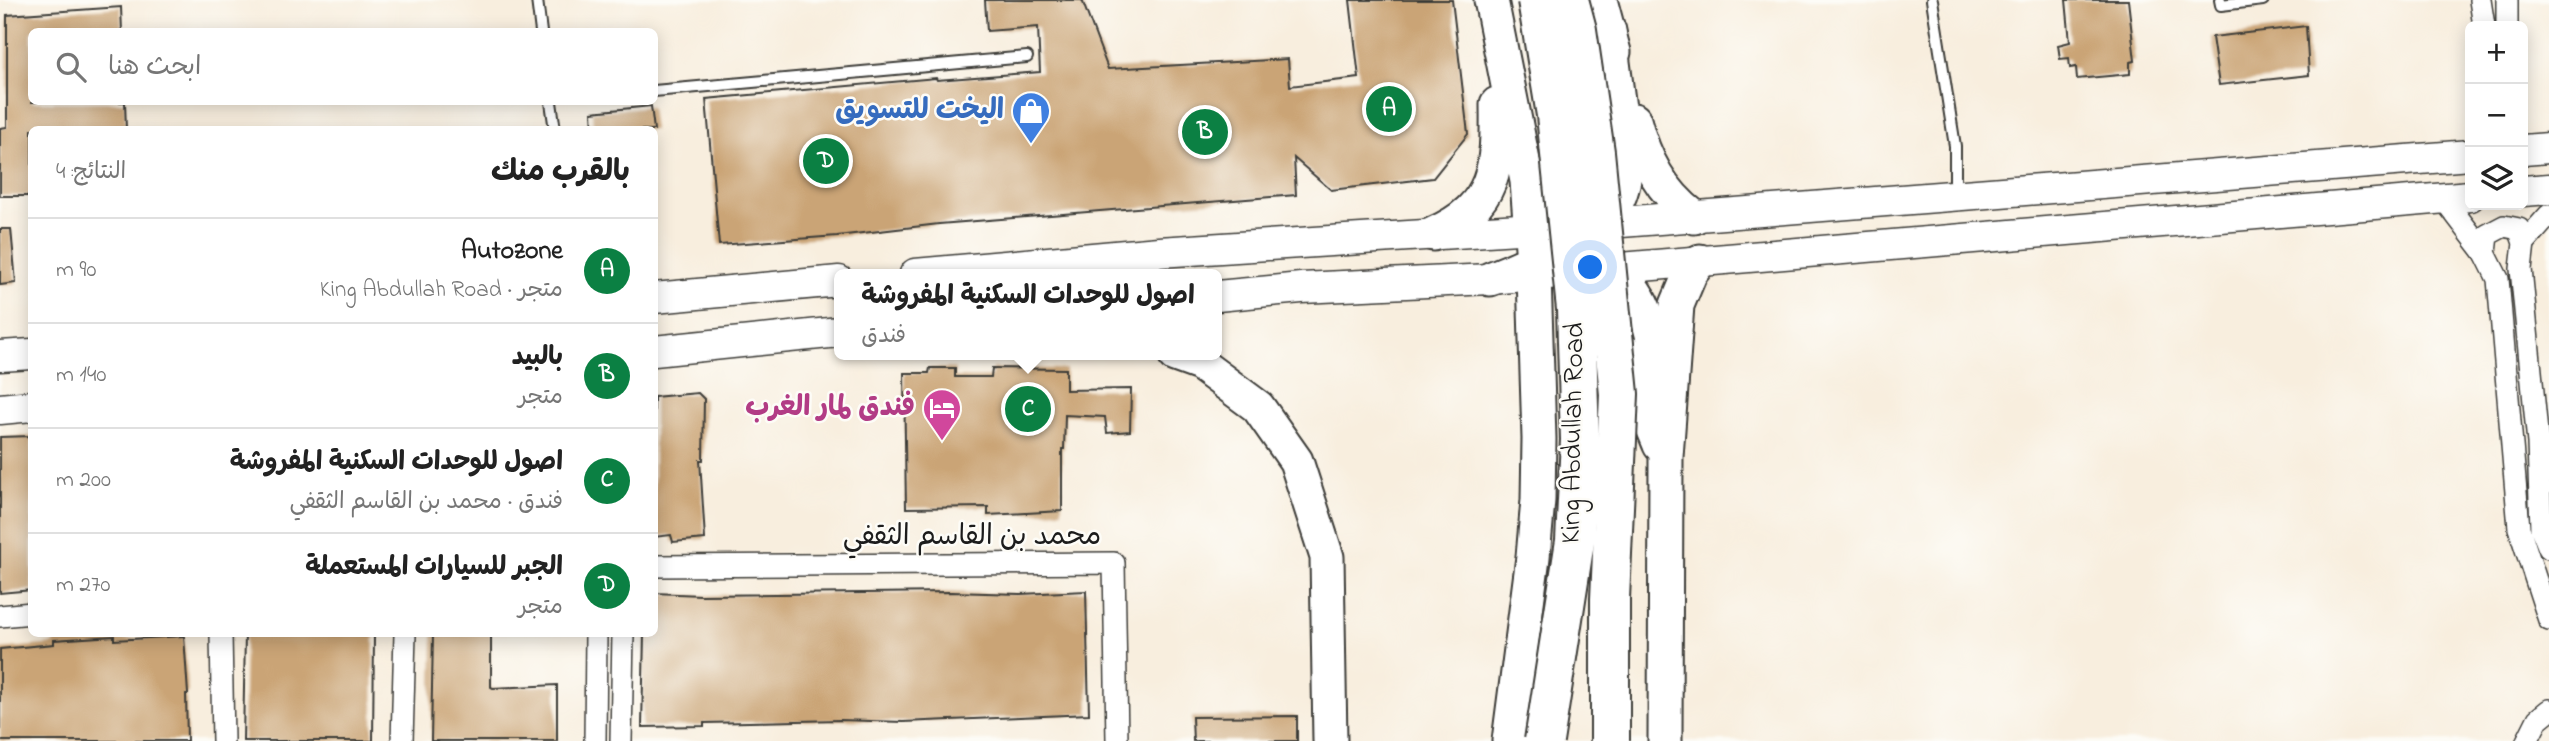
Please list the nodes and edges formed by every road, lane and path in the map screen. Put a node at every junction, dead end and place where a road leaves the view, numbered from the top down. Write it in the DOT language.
graph roads {
  1 [pos="537,0"];
  2 [pos="1537,0"];
  3 [pos="1569,0"];
  4 [pos="1932,0"];
  5 [pos="2220,0"];
  6 [pos="2263,0"];
  7 [pos="2480,0"];
  8 [pos="2507,0"];
  9 [pos="1493,7"];
  10 [pos="1605,16"];
  11 [pos="2483,21"];
  12 [pos="2507,21"];
  13 [pos="540,28"];
  14 [pos="1027,57"];
  15 [pos="658,91"];
  16 [pos="551,105"];
  17 [pos="554,126"];
  18 [pos="2549,148"];
  19 [pos="2528,150"];
  20 [pos="2465,155"];
  21 [pos="2549,189"];
  22 [pos="2528,191"];
  23 [pos="1955,196"];
  24 [pos="2456,197"];
  25 [pos="2549,215"];
  26 [pos="1694,217"];
  27 [pos="1596,224"];
  28 [pos="1433,234"];
  29 [pos="1569,242"];
  30 [pos="2524,243"];
  31 [pos="2485,253"];
  32 [pos="1533,254"];
  33 [pos="1700,261"];
  34 [pos="1617,268"];
  35 [pos="970,269"];
  36 [pos="1490,279"];
  37 [pos="834,281"];
  38 [pos="1222,296"];
  39 [pos="658,298"];
  40 [pos="834,333"];
  41 [pos="658,351"];
  42 [pos="28,354"];
  43 [pos="0,356"];
  44 [pos="1189,360"];
  45 [pos="2541,399"];
  46 [pos="28,406"];
  47 [pos="0,409"];
  48 [pos="1539,439"];
  49 [pos="2544,440"];
  50 [pos="1666,457"];
  51 [pos="2549,548"];
  52 [pos="658,566"];
  53 [pos="28,613"];
  54 [pos="0,616"];
  55 [pos="2549,620"];
  56 [pos="221,637"];
  57 [pos="405,637"];
  58 [pos="596,637"];
  59 [pos="623,637"];
  60 [pos="2549,710"];
  61 [pos="223,741"];
  62 [pos="402,741"];
  63 [pos="596,741"];
  64 [pos="621,741"];
  65 [pos="1117,741"];
  66 [pos="1330,741"];
  67 [pos="1509,741"];
  68 [pos="1544,741"];
  69 [pos="1610,741"];
  70 [pos="1665,741"];
  71 [pos="2527,741"];
  1 -- 13 [label="lane"];
  2 -- 68 [label="highway, King Abdullah Road, bridge"];
  3 -- 69 [label="highway, King Abdullah Road, bridge"];
  4 -- 23 [label="lane"];
  5 -- 6 [label="lane"];
  7 -- 11 [label="street"];
  8 -- 12 [label="street"];
  9 -- 10 [label="main road"];
  9 -- 28 [label="main road"];
  9 -- 32 [label="main road"];
  10 -- 26 [label="main road"];
  10 -- 27 [label="main road"];
  14 -- 15 [label="lane"];
  16 -- 17 [label="lane"];
  18 -- 19 [label="main road"];
  20 -- 23 [label="main road"];
  21 -- 22 [label="main road"];
  23 -- 26 [label="main road"];
  24 -- 31 [label="street"];
  24 -- 33 [label="main road"];
  25 -- 30 [label="street"];
  26 -- 27 [label="main road"];
  27 -- 29 [label="main road"];
  27 -- 32 [label="main road"];
  28 -- 32 [label="main road"];
  28 -- 35 [label="main road"];
  29 -- 32 [label="main road"];
  29 -- 34 [label="main road"];
  30 -- 31 [label="street"];
  30 -- 45 [label="street"];
  31 -- 55 [label="street"];
  32 -- 34 [label="main road"];
  32 -- 36 [label="main road"];
  32 -- 48 [label="main road"];
  33 -- 34 [label="main road"];
  33 -- 50 [label="main road"];
  34 -- 50 [label="main road"];
  36 -- 38 [label="main road"];
  37 -- 39 [label="main road"];
  40 -- 41 [label="main road"];
  42 -- 43 [label="main road"];
  44 -- 66 [label="main road"];
  45 -- 49 [label="street"];
  46 -- 47 [label="main road"];
  48 -- 50 [label="main road"];
  48 -- 67 [label="main road"];
  49 -- 51 [label="street"];
  50 -- 70 [label="main road"];
  52 -- 65 [label="street, محمد بن القاسم الثقفي"];
  53 -- 54 [label="street"];
  56 -- 61 [label="street"];
  57 -- 62 [label="street"];
  58 -- 63 [label="street"];
  59 -- 64 [label="street"];
  60 -- 71 [label="street"];
}
